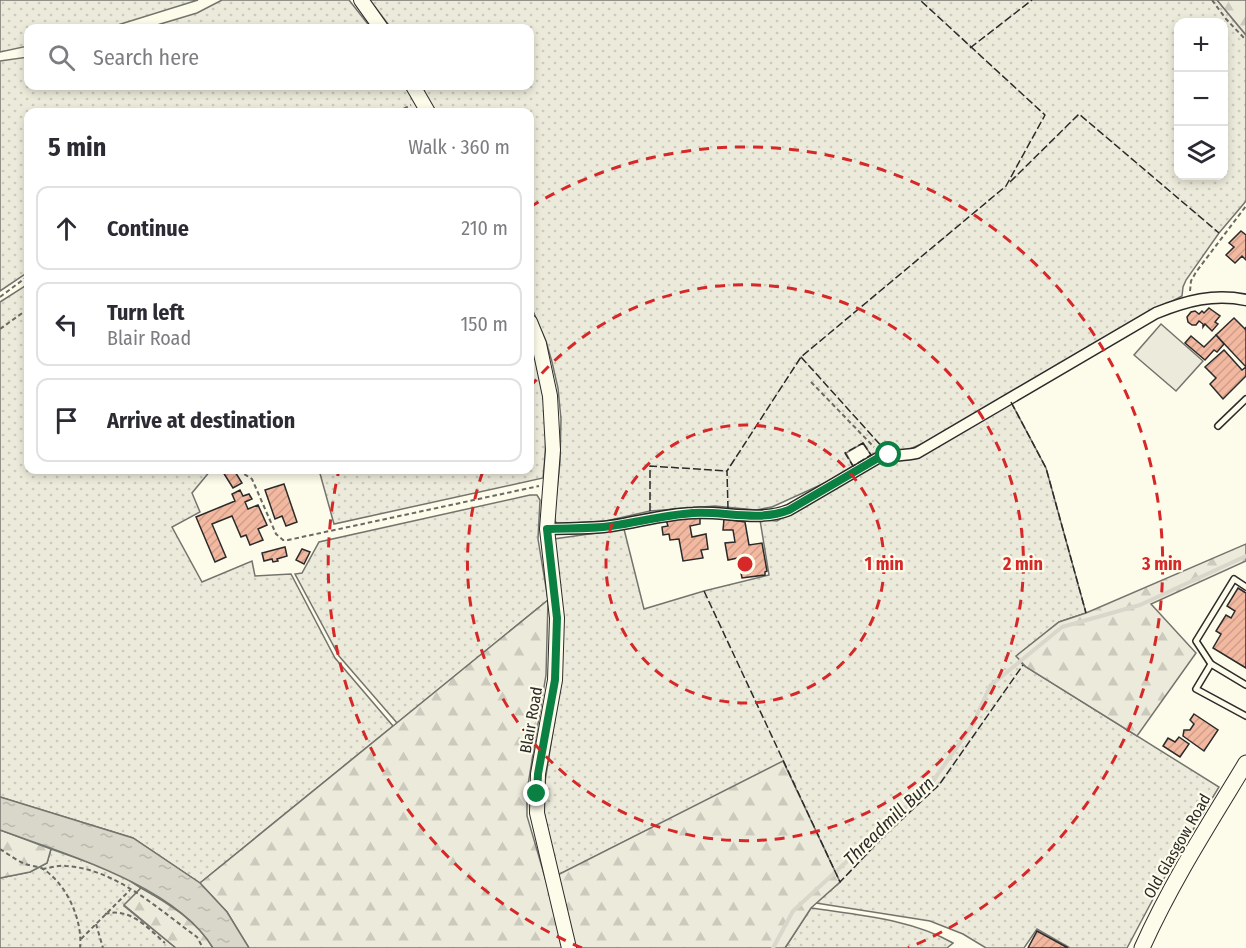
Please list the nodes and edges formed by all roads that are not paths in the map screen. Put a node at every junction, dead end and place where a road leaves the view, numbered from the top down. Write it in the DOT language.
graph roads {
  1 [pos="361,0"];
  2 [pos="378,24"];
  3 [pos="417,90"];
  4 [pos="426,108"];
  5 [pos="1246,300"];
  6 [pos="534,332"];
  7 [pos="1246,399"];
  8 [pos="1218,426"];
  9 [pos="547,529"];
  10 [pos="1246,587"];
  11 [pos="1210,664"];
  12 [pos="1246,685"];
  13 [pos="1246,716"];
  14 [pos="1246,763"];
  15 [pos="569,948"];
  16 [pos="1142,948"];
  1 -- 2 [label="street"];
  3 -- 4 [label="street"];
  5 -- 9 [label="street"];
  6 -- 9 [label="street, Blair Road"];
  7 -- 8 [label="lane"];
  9 -- 15 [label="street, Blair Road"];
  10 -- 11 [label="lane"];
  11 -- 12 [label="lane"];
  11 -- 13 [label="lane"];
  14 -- 16 [label="main road, Old Glasgow Road"];
}
